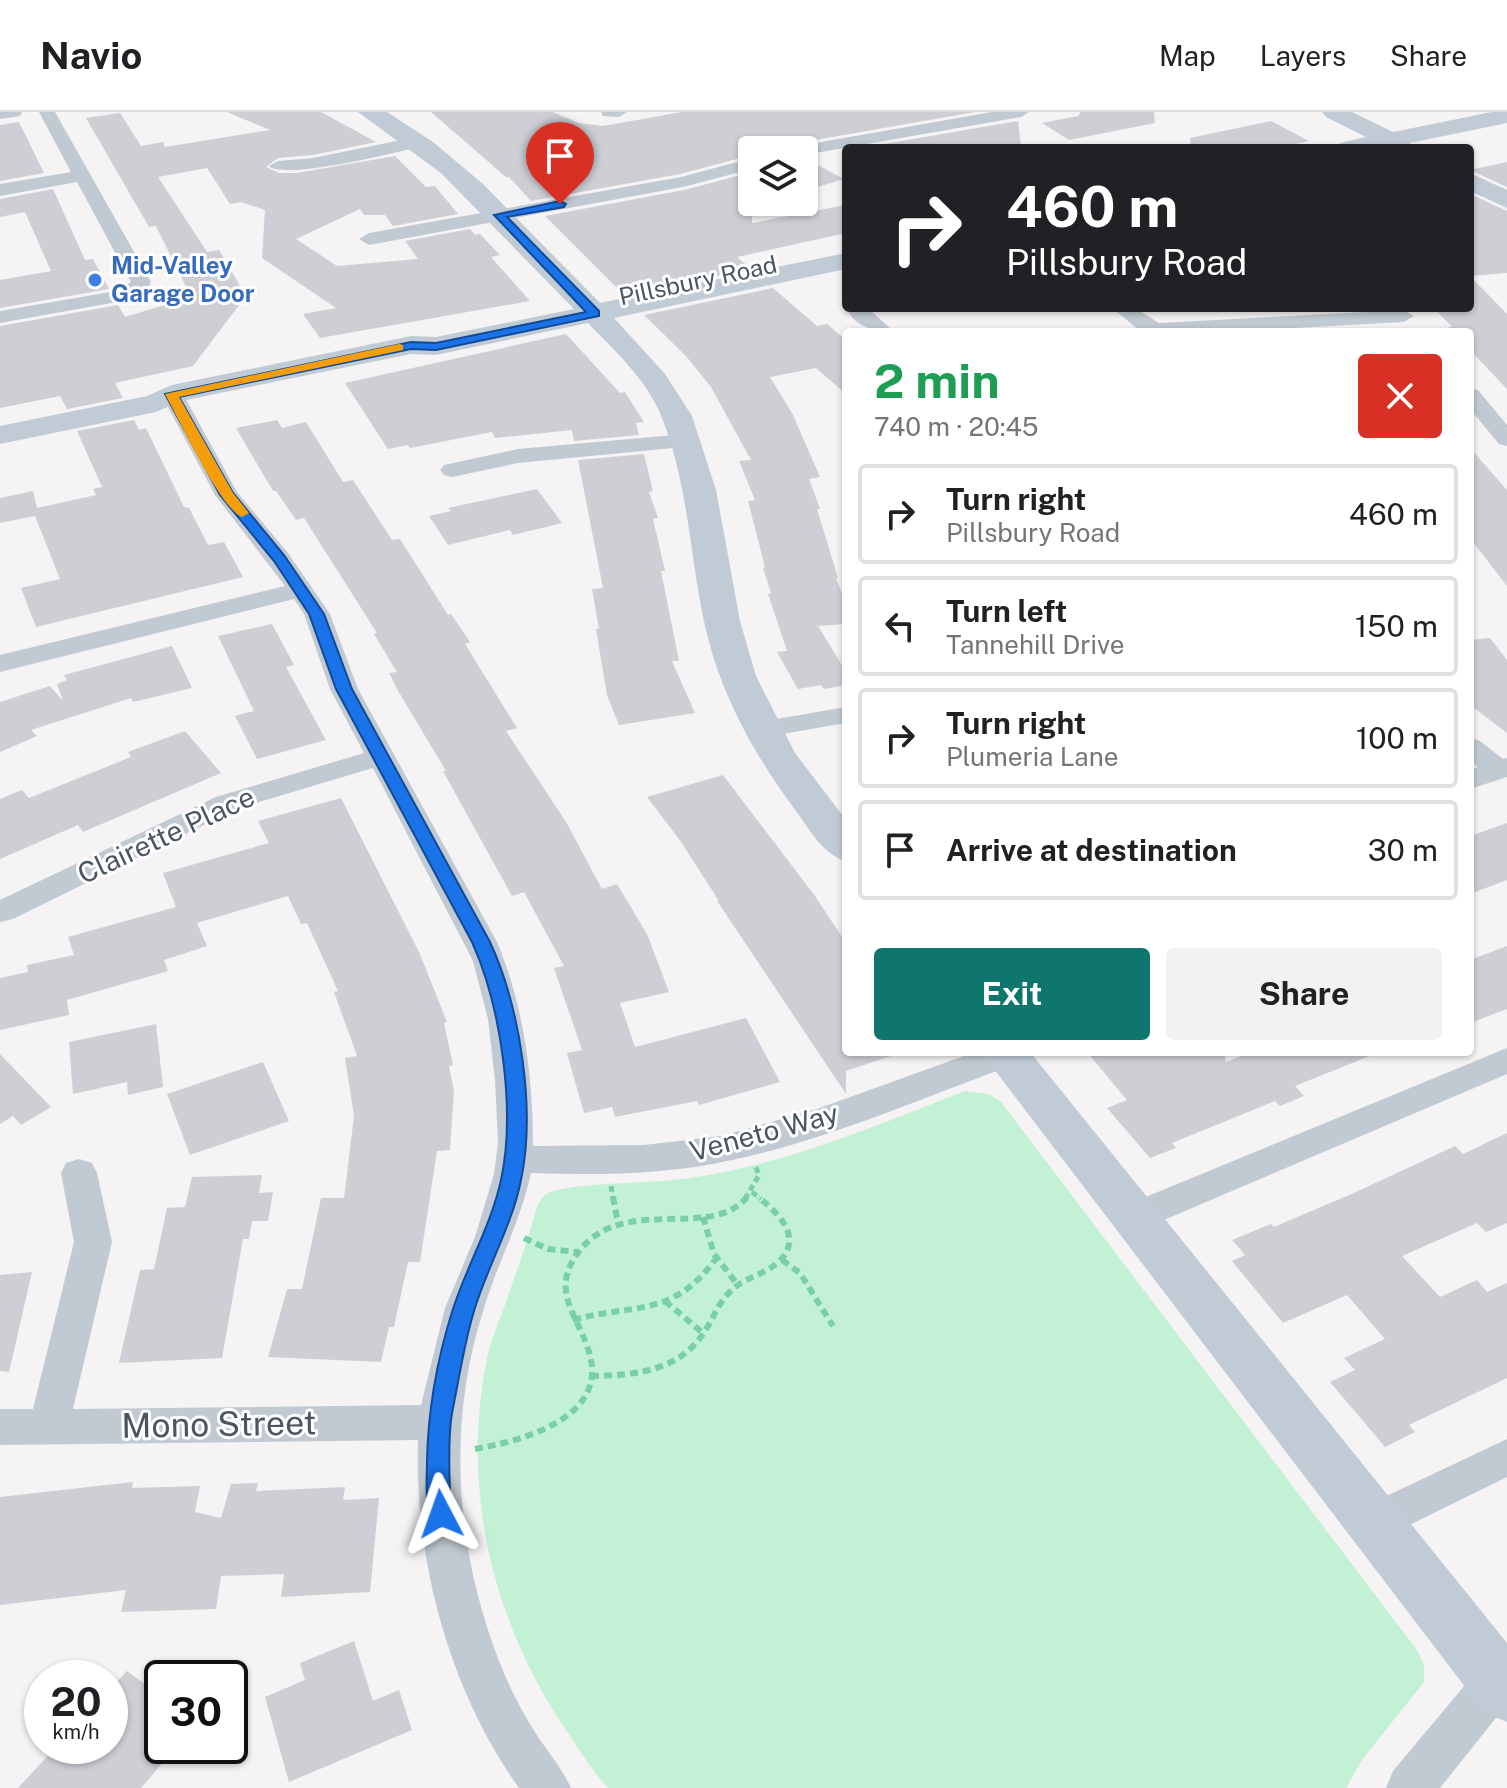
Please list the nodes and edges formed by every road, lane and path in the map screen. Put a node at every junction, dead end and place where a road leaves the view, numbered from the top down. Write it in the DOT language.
graph roads {
  1 [pos="14,112"];
  2 [pos="47,112"];
  3 [pos="370,112"];
  4 [pos="609,112"];
  5 [pos="619,112"];
  6 [pos="1021,112"];
  7 [pos="1334,112"];
  8 [pos="0,114"];
  9 [pos="1507,116"];
  10 [pos="1507,125"];
  11 [pos="421,141"];
  12 [pos="1393,144"];
  13 [pos="1404,144"];
  14 [pos="1407,144"];
  15 [pos="818,148"];
  16 [pos="278,166"];
  17 [pos="738,167"];
  18 [pos="82,176"];
  19 [pos="1474,183"];
  20 [pos="0,190"];
  21 [pos="1507,200"];
  22 [pos="499,215"];
  23 [pos="369,239"];
  24 [pos="842,252"];
  25 [pos="842,262"];
  26 [pos="589,309"];
  27 [pos="860,312"];
  28 [pos="1127,312"];
  29 [pos="0,317"];
  30 [pos="1406,319"];
  31 [pos="879,328"];
  32 [pos="1155,328"];
  33 [pos="1184,328"];
  34 [pos="172,394"];
  35 [pos="1474,400"];
  36 [pos="0,422"];
  37 [pos="1474,428"];
  38 [pos="1501,432"];
  39 [pos="0,435"];
  40 [pos="686,441"];
  41 [pos="452,470"];
  42 [pos="301,590"];
  43 [pos="0,664"];
  44 [pos="842,716"];
  45 [pos="759,730"];
  46 [pos="1474,750"];
  47 [pos="380,757"];
  48 [pos="1503,769"];
  49 [pos="1474,779"];
  50 [pos="842,843"];
  51 [pos="2,912"];
  52 [pos="996,1056"];
  53 [pos="1007,1056"];
  54 [pos="1507,1060"];
  55 [pos="745,1142"];
  56 [pos="514,1159"];
  57 [pos="606,1161"];
  58 [pos="79,1173"];
  59 [pos="752,1192"];
  60 [pos="703,1217"];
  61 [pos="1132,1218"];
  62 [pos="618,1224"];
  63 [pos="494,1234"];
  64 [pos="577,1252"];
  65 [pos="715,1260"];
  66 [pos="782,1260"];
  67 [pos="737,1284"];
  68 [pos="665,1301"];
  69 [pos="573,1320"];
  70 [pos="833,1326"];
  71 [pos="704,1334"];
  72 [pos="591,1376"];
  73 [pos="0,1427"];
  74 [pos="49,1427"];
  75 [pos="439,1435"];
  76 [pos="1507,1457"];
  77 [pos="1374,1522"];
  78 [pos="1502,1687"];
  79 [pos="547,1788"];
  80 [pos="1410,1788"];
  1 -- 8 [label="street"];
  2 -- 18 [label="street"];
  3 -- 11 [label="street"];
  4 -- 5 [label="street"];
  6 -- 15 [label="street"];
  7 -- 12 [label="street"];
  9 -- 13 [label="street"];
  10 -- 14 [label="street"];
  11 -- 16 [label="street"];
  11 -- 22 [label="street"];
  17 -- 22 [label="street"];
  18 -- 20 [label="street"];
  18 -- 29 [label="street"];
  19 -- 21 [label="street"];
  22 -- 23 [label="street"];
  22 -- 26 [label="street"];
  24 -- 26 [label="street, Pillsbury Road"];
  25 -- 26 [label="street, Pillsbury Road"];
  26 -- 34 [label="street, Pillsbury Road"];
  26 -- 40 [label="street"];
  27 -- 31 [label="street"];
  28 -- 32 [label="street"];
  30 -- 33 [label="street"];
  34 -- 36 [label="street, Pillsbury Road"];
  34 -- 39 [label="street, Pillsbury Road"];
  34 -- 42 [label="street"];
  35 -- 38 [label="street"];
  37 -- 38 [label="street"];
  40 -- 41 [label="street"];
  40 -- 45 [label="street"];
  42 -- 43 [label="street"];
  42 -- 47 [label="street"];
  44 -- 45 [label="street"];
  45 -- 50 [label="street"];
  46 -- 48 [label="street"];
  47 -- 51 [label="street, Clairette Place"];
  47 -- 56 [label="street"];
  48 -- 49 [label="street"];
  52 -- 55 [label="street, Veneto Way"];
  53 -- 61 [label="street"];
  54 -- 61 [label="street"];
  55 -- 57 [label="street, Veneto Way"];
  55 -- 59 [label="path"];
  56 -- 57 [label="street, Veneto Way"];
  56 -- 63 [label="street"];
  57 -- 62 [label="path"];
  58 -- 74 [label="street"];
  59 -- 60 [label="path"];
  59 -- 66 [label="path"];
  60 -- 62 [label="path"];
  60 -- 65 [label="path"];
  61 -- 77 [label="street"];
  62 -- 64 [label="path"];
  63 -- 64 [label="path"];
  63 -- 75 [label="street"];
  64 -- 69 [label="path"];
  65 -- 67 [label="path"];
  65 -- 68 [label="path"];
  66 -- 67 [label="path"];
  66 -- 70 [label="path"];
  67 -- 71 [label="path"];
  68 -- 69 [label="path"];
  68 -- 71 [label="path"];
  69 -- 72 [label="path"];
  71 -- 72 [label="path"];
  72 -- 75 [label="path"];
  73 -- 74 [label="street, Mono Street"];
  74 -- 75 [label="street, Mono Street"];
  75 -- 79 [label="street"];
  76 -- 77 [label="street"];
  77 -- 78 [label="street"];
  78 -- 80 [label="street"];
}
